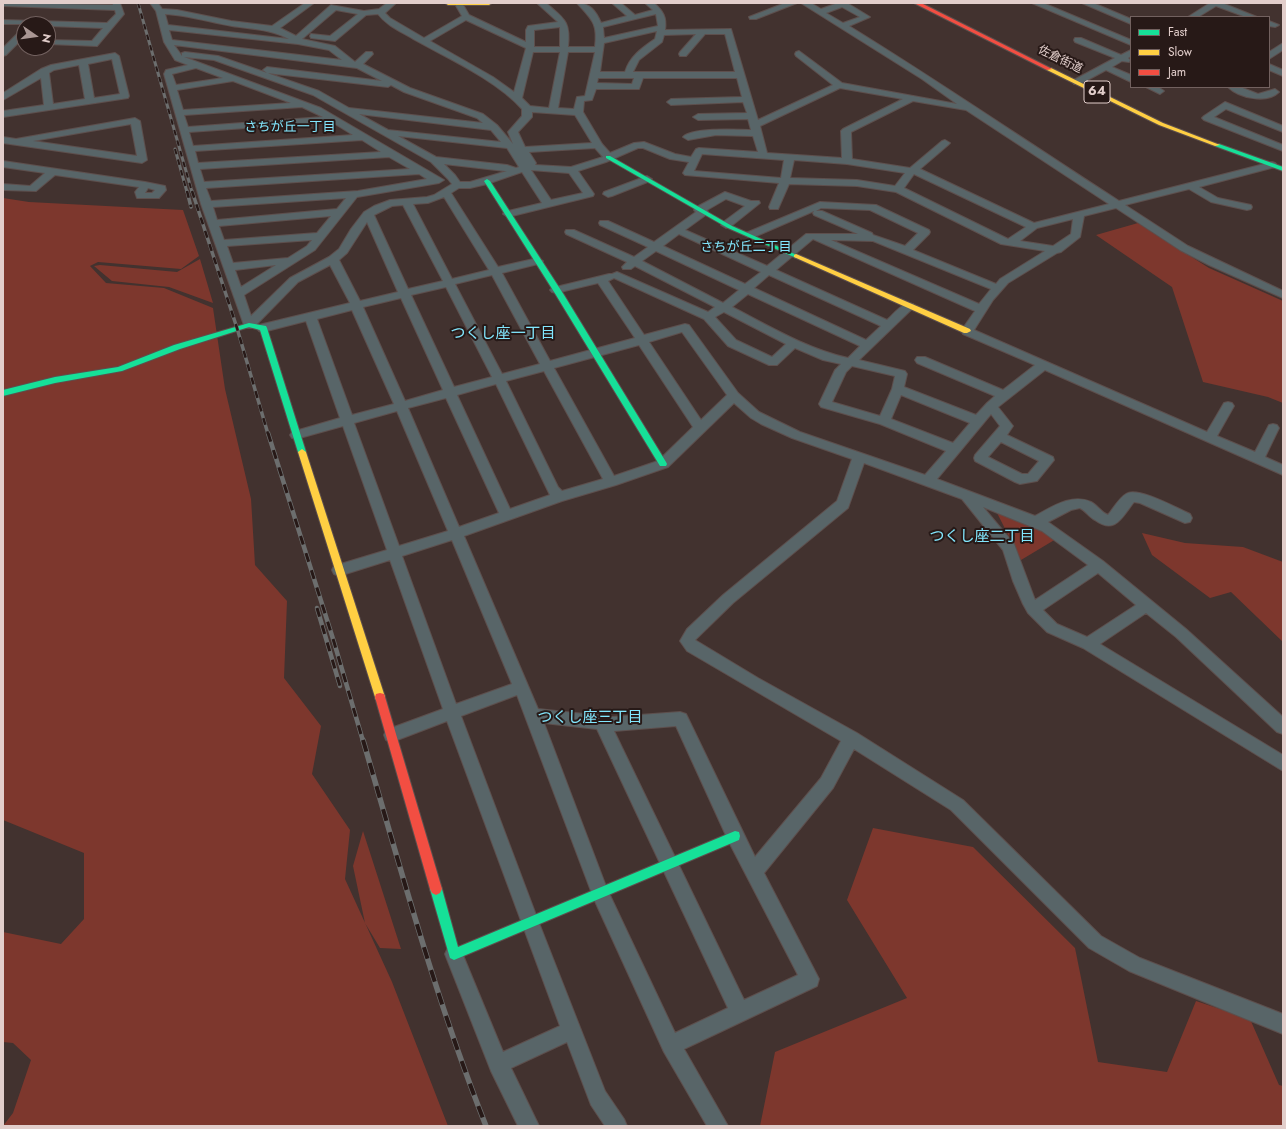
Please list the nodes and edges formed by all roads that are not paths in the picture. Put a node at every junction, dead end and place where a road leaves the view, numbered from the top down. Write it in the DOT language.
graph roads {
  1 [pos="154,3"];
  2 [pos="310,3"];
  3 [pos="392,3"];
  4 [pos="448,3"];
  5 [pos="489,3"];
  6 [pos="558,3"];
  7 [pos="581,3"];
  8 [pos="616,3"];
  9 [pos="649,3"];
  10 [pos="793,3"];
  11 [pos="805,3"];
  12 [pos="917,3"];
  13 [pos="1036,3"];
  14 [pos="1216,3"];
  15 [pos="3,4"];
  16 [pos="459,4"];
  17 [pos="117,5"];
  18 [pos="543,5"];
  19 [pos="1079,5"];
  20 [pos="160,11"];
  21 [pos="381,11"];
  22 [pos="659,11"];
  23 [pos="820,12"];
  24 [pos="1061,13"];
  25 [pos="42,14"];
  26 [pos="364,14"];
  27 [pos="753,16"];
  28 [pos="1194,16"];
  29 [pos="1250,16"];
  30 [pos="466,17"];
  31 [pos="633,17"];
  32 [pos="3,22"];
  33 [pos="1130,22"];
  34 [pos="563,24"];
  35 [pos="110,26"];
  36 [pos="598,26"];
  37 [pos="842,26"];
  38 [pos="164,27"];
  39 [pos="274,29"];
  40 [pos="660,30"];
  41 [pos="702,33"];
  42 [pos="297,39"];
  43 [pos="3,40"];
  44 [pos="1078,40"];
  45 [pos="16,41"];
  46 [pos="600,41"];
  47 [pos="56,42"];
  48 [pos="168,42"];
  49 [pos="424,42"];
  50 [pos="1130,43"];
  51 [pos="16,44"];
  52 [pos="1283,46"];
  53 [pos="530,48"];
  54 [pos="564,50"];
  55 [pos="598,50"];
  56 [pos="3,53"];
  57 [pos="177,54"];
  58 [pos="369,54"];
  59 [pos="683,54"];
  60 [pos="799,54"];
  61 [pos="1130,54"];
  62 [pos="1270,55"];
  63 [pos="276,56"];
  64 [pos="1121,58"];
  65 [pos="83,62"];
  66 [pos="1130,62"];
  67 [pos="196,65"];
  68 [pos="354,65"];
  69 [pos="1105,67"];
  70 [pos="1270,67"];
  71 [pos="263,70"];
  72 [pos="44,71"];
  73 [pos="253,71"];
  74 [pos="1283,73"];
  75 [pos="594,75"];
  76 [pos="628,75"];
  77 [pos="639,75"];
  78 [pos="741,75"];
  79 [pos="234,78"];
  80 [pos="1130,78"];
  81 [pos="1077,82"];
  82 [pos="396,85"];
  83 [pos="839,85"];
  84 [pos="592,86"];
  85 [pos="173,88"];
  86 [pos="1152,88"];
  87 [pos="1234,88"];
  88 [pos="1266,88"];
  89 [pos="1160,91"];
  90 [pos="1279,94"];
  91 [pos="4,95"];
  92 [pos="517,98"];
  93 [pos="748,99"];
  94 [pos="911,99"];
  95 [pos="90,102"];
  96 [pos="671,102"];
  97 [pos="304,105"];
  98 [pos="49,108"];
  99 [pos="344,109"];
  100 [pos="527,109"];
  101 [pos="970,109"];
  102 [pos="553,110"];
  103 [pos="578,112"];
  104 [pos="179,113"];
  105 [pos="3,114"];
  106 [pos="698,117"];
  107 [pos="334,119"];
  108 [pos="755,125"];
  109 [pos="494,127"];
  110 [pos="1283,129"];
  111 [pos="184,130"];
  112 [pos="384,131"];
  113 [pos="362,137"];
  114 [pos="688,137"];
  115 [pos="3,140"];
  116 [pos="322,140"];
  117 [pos="19,141"];
  118 [pos="945,143"];
  119 [pos="510,146"];
  120 [pos="598,146"];
  121 [pos="1283,148"];
  122 [pos="190,149"];
  123 [pos="523,150"];
  124 [pos="389,154"];
  125 [pos="763,154"];
  126 [pos="790,156"];
  127 [pos="608,157"];
  128 [pos="319,158"];
  129 [pos="434,160"];
  130 [pos="694,160"];
  131 [pos="847,161"];
  132 [pos="3,164"];
  133 [pos="1272,165"];
  134 [pos="195,166"];
  135 [pos="524,169"];
  136 [pos="1283,169"];
  137 [pos="418,170"];
  138 [pos="572,170"];
  139 [pos="53,171"];
  140 [pos="912,171"];
  141 [pos="316,177"];
  142 [pos="436,180"];
  143 [pos="647,180"];
  144 [pos="487,181"];
  145 [pos="785,182"];
  146 [pos="455,183"];
  147 [pos="145,185"];
  148 [pos="200,185"];
  149 [pos="1192,186"];
  150 [pos="3,187"];
  151 [pos="898,189"];
  152 [pos="446,192"];
  153 [pos="354,194"];
  154 [pos="608,194"];
  155 [pos="314,197"];
  156 [pos="407,202"];
  157 [pos="206,204"];
  158 [pos="387,204"];
  159 [pos="548,204"];
  160 [pos="1116,205"];
  161 [pos="774,207"];
  162 [pos="1247,207"];
  163 [pos="701,211"];
  164 [pos="340,212"];
  165 [pos="818,213"];
  166 [pos="368,214"];
  167 [pos="508,214"];
  168 [pos="1079,214"];
  169 [pos="213,223"];
  170 [pos="604,223"];
  171 [pos="726,225"];
  172 [pos="1033,226"];
  173 [pos="678,230"];
  174 [pos="570,232"];
  175 [pos="750,235"];
  176 [pos="322,236"];
  177 [pos="812,236"];
  178 [pos="875,238"];
  179 [pos="1011,243"];
  180 [pos="220,244"];
  181 [pos="654,246"];
  182 [pos="1057,250"];
  183 [pos="906,251"];
  184 [pos="790,253"];
  185 [pos="333,259"];
  186 [pos="538,260"];
  187 [pos="290,261"];
  188 [pos="633,261"];
  189 [pos="228,267"];
  190 [pos="495,271"];
  191 [pos="768,271"];
  192 [pos="617,275"];
  193 [pos="601,279"];
  194 [pos="448,282"];
  195 [pos="997,288"];
  196 [pos="747,289"];
  197 [pos="556,290"];
  198 [pos="238,294"];
  199 [pos="403,294"];
  200 [pos="1283,295"];
  201 [pos="356,305"];
  202 [pos="909,306"];
  203 [pos="725,307"];
  204 [pos="981,309"];
  205 [pos="310,316"];
  206 [pos="708,316"];
  207 [pos="249,325"];
  208 [pos="888,325"];
  209 [pos="263,328"];
  210 [pos="967,331"];
  211 [pos="642,340"];
  212 [pos="794,343"];
  213 [pos="867,345"];
  214 [pos="594,353"];
  215 [pos="921,360"];
  216 [pos="850,362"];
  217 [pos="1043,365"];
  218 [pos="547,366"];
  219 [pos="499,379"];
  220 [pos="898,389"];
  221 [pos="451,392"];
  222 [pos="3,393"];
  223 [pos="1004,395"];
  224 [pos="734,396"];
  225 [pos="401,406"];
  226 [pos="991,406"];
  227 [pos="1228,406"];
  228 [pos="349,420"];
  229 [pos="884,421"];
  230 [pos="978,421"];
  231 [pos="1273,428"];
  232 [pos="701,429"];
  233 [pos="296,435"];
  234 [pos="999,436"];
  235 [pos="1210,438"];
  236 [pos="955,448"];
  237 [pos="859,458"];
  238 [pos="1258,459"];
  239 [pos="663,464"];
  240 [pos="1283,470"];
  241 [pos="928,481"];
  242 [pos="611,482"];
  243 [pos="560,497"];
  244 [pos="967,497"];
  245 [pos="507,516"];
  246 [pos="1185,518"];
  247 [pos="1036,522"];
  248 [pos="455,534"];
  249 [pos="395,552"];
  250 [pos="1098,565"];
  251 [pos="339,570"];
  252 [pos="1147,605"];
  253 [pos="1033,609"];
  254 [pos="1088,644"];
  255 [pos="521,687"];
  256 [pos="452,714"];
  257 [pos="533,715"];
  258 [pos="602,723"];
  259 [pos="1283,727"];
  260 [pos="392,735"];
  261 [pos="851,738"];
  262 [pos="1283,764"];
  263 [pos="735,836"];
  264 [pos="669,864"];
  265 [pos="754,872"];
  266 [pos="600,893"];
  267 [pos="530,923"];
  268 [pos="454,954"];
  269 [pos="740,1012"];
  270 [pos="1283,1024"];
  271 [pos="572,1030"];
  272 [pos="671,1045"];
  273 [pos="498,1064"];
  274 [pos="529,1126"];
  275 [pos="617,1126"];
  276 [pos="718,1126"];
  1 -- 20 [label="street"];
  2 -- 39 [label="street"];
  3 -- 21 [label="street"];
  4 -- 16 [label="street"];
  5 -- 16 [label="street"];
  6 -- 18 [label="street"];
  7 -- 36 [label="street"];
  8 -- 31 [label="street"];
  9 -- 22 [label="street"];
  10 -- 27 [label="street"];
  11 -- 23 [label="street"];
  12 -- 81 [label="street, 佐倉街道 / 64"];
  13 -- 24 [label="street"];
  14 -- 28 [label="street"];
  14 -- 29 [label="street"];
  15 -- 25 [label="street"];
  16 -- 30 [label="street"];
  17 -- 25 [label="street"];
  17 -- 35 [label="street"];
  18 -- 34 [label="street"];
  19 -- 24 [label="street"];
  19 -- 33 [label="street"];
  20 -- 38 [label="street"];
  20 -- 39 [label="street"];
  21 -- 26 [label="street"];
  21 -- 49 [label="street"];
  22 -- 31 [label="street"];
  22 -- 40 [label="street"];
  23 -- 37 [label="street"];
  23 -- 37 [label="street"];
  24 -- 50 [label="street"];
  25 -- 32 [label="street"];
  25 -- 35 [label="street"];
  26 -- 42 [label="street"];
  26 -- 42 [label="street"];
  30 -- 49 [label="street"];
  30 -- 53 [label="street"];
  31 -- 36 [label="street"];
  34 -- 53 [label="street"];
  34 -- 54 [label="street"];
  35 -- 47 [label="street"];
  36 -- 46 [label="street"];
  37 -- 101 [label="street"];
  38 -- 42 [label="street"];
  38 -- 48 [label="street"];
  39 -- 42 [label="street"];
  40 -- 41 [label="street"];
  40 -- 46 [label="street"];
  40 -- 76 [label="street"];
  41 -- 59 [label="street"];
  41 -- 78 [label="street"];
  42 -- 63 [label="street"];
  42 -- 68 [label="street"];
  43 -- 45 [label="street"];
  44 -- 64 [label="street"];
  46 -- 55 [label="street"];
  48 -- 57 [label="street"];
  48 -- 63 [label="street"];
  49 -- 92 [label="street"];
  51 -- 56 [label="street"];
  52 -- 62 [label="street"];
  53 -- 54 [label="street"];
  53 -- 92 [label="street"];
  54 -- 55 [label="street"];
  54 -- 102 [label="street"];
  55 -- 75 [label="street"];
  57 -- 67 [label="street"];
  57 -- 73 [label="street"];
  58 -- 68 [label="street"];
  60 -- 83 [label="street"];
  61 -- 64 [label="street"];
  63 -- 68 [label="street"];
  63 -- 71 [label="street"];
  64 -- 66 [label="street"];
  64 -- 69 [label="street"];
  65 -- 72 [label="street"];
  65 -- 95 [label="street"];
  65 -- 95 [label="street"];
  67 -- 79 [label="street"];
  67 -- 85 [label="street"];
  68 -- 82 [label="street"];
  69 -- 80 [label="street"];
  69 -- 81 [label="street"];
  70 -- 74 [label="street"];
  71 -- 73 [label="street"];
  71 -- 82 [label="street"];
  72 -- 91 [label="street"];
  72 -- 98 [label="street"];
  73 -- 99 [label="street"];
  75 -- 76 [label="street"];
  75 -- 84 [label="street"];
  76 -- 77 [label="street"];
  77 -- 78 [label="street"];
  77 -- 84 [label="street"];
  78 -- 93 [label="street"];
  79 -- 85 [label="street"];
  79 -- 97 [label="street"];
  81 -- 133 [label="street, 佐倉街道 / 64"];
  82 -- 109 [label="street"];
  83 -- 94 [label="street"];
  83 -- 108 [label="street"];
  84 -- 103 [label="street"];
  85 -- 104 [label="street"];
  86 -- 89 [label="street"];
  87 -- 90 [label="street"];
  88 -- 90 [label="street"];
  92 -- 100 [label="street"];
  93 -- 96 [label="street"];
  93 -- 108 [label="street"];
  94 -- 101 [label="street"];
  94 -- 131 [label="street"];
  95 -- 98 [label="street"];
  97 -- 104 [label="street"];
  97 -- 107 [label="street"];
  98 -- 105 [label="street"];
  99 -- 109 [label="street"];
  99 -- 112 [label="street"];
  100 -- 102 [label="street"];
  100 -- 123 [label="street"];
  101 -- 160 [label="street"];
  102 -- 103 [label="street"];
  103 -- 120 [label="street"];
  104 -- 111 [label="street"];
  106 -- 108 [label="street"];
  107 -- 111 [label="street"];
  107 -- 113 [label="street"];
  108 -- 114 [label="street"];
  108 -- 125 [label="street"];
  109 -- 119 [label="street"];
  110 -- 121 [label="street"];
  111 -- 122 [label="street"];
  112 -- 119 [label="street"];
  112 -- 129 [label="street"];
  113 -- 116 [label="street"];
  113 -- 124 [label="street"];
  115 -- 117 [label="street"];
  116 -- 122 [label="street"];
  116 -- 128 [label="street"];
  117 -- 117 [label="street"];
  118 -- 140 [label="street"];
  119 -- 135 [label="street"];
  120 -- 123 [label="street"];
  120 -- 127 [label="street"];
  122 -- 134 [label="street"];
  123 -- 135 [label="street"];
  124 -- 128 [label="street"];
  124 -- 137 [label="street"];
  125 -- 126 [label="street"];
  125 -- 130 [label="street"];
  126 -- 131 [label="street"];
  126 -- 145 [label="street"];
  127 -- 130 [label="street"];
  127 -- 138 [label="street"];
  127 -- 143 [label="street"];
  128 -- 134 [label="street"];
  128 -- 141 [label="street"];
  129 -- 135 [label="street"];
  129 -- 146 [label="street"];
  130 -- 145 [label="street"];
  131 -- 140 [label="street"];
  132 -- 139 [label="street"];
  133 -- 136 [label="street, 佐倉街道 / 64"];
  133 -- 149 [label="street"];
  134 -- 148 [label="street"];
  135 -- 138 [label="street"];
  135 -- 144 [label="street"];
  135 -- 159 [label="street"];
  137 -- 141 [label="street"];
  137 -- 142 [label="street"];
  138 -- 159 [label="street"];
  139 -- 147 [label="street"];
  139 -- 150 [label="street"];
  140 -- 151 [label="street"];
  140 -- 172 [label="street"];
  141 -- 148 [label="street"];
  141 -- 155 [label="street"];
  142 -- 146 [label="street"];
  142 -- 153 [label="street"];
  143 -- 154 [label="street"];
  143 -- 163 [label="street"];
  144 -- 146 [label="street"];
  144 -- 167 [label="street"];
  145 -- 151 [label="street"];
  145 -- 161 [label="street"];
  146 -- 152 [label="street"];
  148 -- 157 [label="street"];
  149 -- 160 [label="street"];
  149 -- 162 [label="street"];
  151 -- 179 [label="street"];
  152 -- 156 [label="street"];
  152 -- 190 [label="street"];
  153 -- 155 [label="street"];
  153 -- 158 [label="street"];
  153 -- 164 [label="street"];
  155 -- 157 [label="street"];
  156 -- 158 [label="street"];
  156 -- 194 [label="street"];
  157 -- 169 [label="street"];
  158 -- 166 [label="street"];
  159 -- 167 [label="street"];
  160 -- 168 [label="street"];
  160 -- 200 [label="street"];
  163 -- 171 [label="street"];
  163 -- 171 [label="street"];
  163 -- 173 [label="street"];
  164 -- 169 [label="street"];
  164 -- 176 [label="street"];
  165 -- 178 [label="street"];
  166 -- 185 [label="street"];
  166 -- 199 [label="street"];
  167 -- 186 [label="street"];
  168 -- 172 [label="street"];
  168 -- 182 [label="street"];
  169 -- 180 [label="street"];
  170 -- 181 [label="street"];
  171 -- 175 [label="street"];
  172 -- 179 [label="street"];
  173 -- 181 [label="street"];
  173 -- 191 [label="street"];
  174 -- 188 [label="street"];
  175 -- 183 [label="street"];
  175 -- 184 [label="street"];
  176 -- 180 [label="street"];
  176 -- 187 [label="street"];
  177 -- 178 [label="street"];
  177 -- 184 [label="street"];
  177 -- 204 [label="street"];
  178 -- 183 [label="street"];
  179 -- 182 [label="street"];
  180 -- 189 [label="street"];
  181 -- 188 [label="street"];
  181 -- 196 [label="street"];
  182 -- 195 [label="street"];
  183 -- 195 [label="street"];
  184 -- 191 [label="street"];
  184 -- 202 [label="street"];
  185 -- 201 [label="street"];
  185 -- 207 [label="street"];
  186 -- 190 [label="street"];
  186 -- 197 [label="street"];
  187 -- 189 [label="street"];
  187 -- 198 [label="street"];
  188 -- 192 [label="street"];
  188 -- 203 [label="street"];
  189 -- 198 [label="street"];
  190 -- 194 [label="street"];
  190 -- 218 [label="street"];
  191 -- 196 [label="street"];
  191 -- 208 [label="street"];
  192 -- 193 [label="street"];
  192 -- 206 [label="street"];
  193 -- 197 [label="street"];
  193 -- 211 [label="street"];
  194 -- 199 [label="street"];
  194 -- 219 [label="street"];
  195 -- 204 [label="street"];
  196 -- 203 [label="street"];
  196 -- 213 [label="street"];
  197 -- 214 [label="street"];
  198 -- 207 [label="street"];
  199 -- 201 [label="street"];
  199 -- 221 [label="street"];
  201 -- 205 [label="street"];
  201 -- 225 [label="street"];
  202 -- 208 [label="street"];
  202 -- 210 [label="street"];
  203 -- 206 [label="street"];
  203 -- 212 [label="street"];
  204 -- 210 [label="street"];
  205 -- 209 [label="street"];
  205 -- 228 [label="street"];
  206 -- 212 [label="street"];
  207 -- 209 [label="street"];
  207 -- 222 [label="street"];
  208 -- 213 [label="street"];
  209 -- 233 [label="street"];
  210 -- 217 [label="street"];
  211 -- 214 [label="street"];
  211 -- 224 [label="street"];
  211 -- 232 [label="street"];
  212 -- 216 [label="street"];
  213 -- 216 [label="street"];
  214 -- 218 [label="street"];
  214 -- 239 [label="street"];
  215 -- 223 [label="street"];
  216 -- 220 [label="street"];
  216 -- 229 [label="street"];
  217 -- 223 [label="street"];
  217 -- 235 [label="street"];
  218 -- 219 [label="street"];
  218 -- 242 [label="street"];
  219 -- 221 [label="street"];
  219 -- 243 [label="street"];
  220 -- 229 [label="street"];
  220 -- 230 [label="street"];
  221 -- 225 [label="street"];
  221 -- 245 [label="street"];
  223 -- 226 [label="street"];
  224 -- 232 [label="street"];
  224 -- 237 [label="street"];
  225 -- 228 [label="street"];
  225 -- 248 [label="street"];
  226 -- 230 [label="street"];
  226 -- 234 [label="street"];
  227 -- 235 [label="street"];
  228 -- 233 [label="street"];
  228 -- 249 [label="street"];
  229 -- 236 [label="street"];
  230 -- 236 [label="street"];
  231 -- 238 [label="street"];
  232 -- 239 [label="street"];
  233 -- 251 [label="street"];
  234 -- 234 [label="street"];
  235 -- 238 [label="street"];
  236 -- 241 [label="street"];
  237 -- 241 [label="street"];
  237 -- 261 [label="street"];
  238 -- 240 [label="street"];
  239 -- 242 [label="street"];
  241 -- 244 [label="street"];
  242 -- 243 [label="street"];
  243 -- 245 [label="street"];
  244 -- 247 [label="street"];
  244 -- 253 [label="street"];
  245 -- 248 [label="street"];
  246 -- 247 [label="street"];
  247 -- 250 [label="street"];
  248 -- 249 [label="street"];
  248 -- 255 [label="street"];
  249 -- 251 [label="street"];
  249 -- 256 [label="street"];
  250 -- 252 [label="street"];
  250 -- 253 [label="street"];
  251 -- 260 [label="street"];
  252 -- 254 [label="street"];
  252 -- 259 [label="street"];
  253 -- 254 [label="street"];
  254 -- 262 [label="street"];
  255 -- 256 [label="street"];
  255 -- 257 [label="street"];
  256 -- 260 [label="street"];
  256 -- 267 [label="street"];
  257 -- 258 [label="street"];
  257 -- 266 [label="street"];
  258 -- 263 [label="street"];
  258 -- 264 [label="street"];
  260 -- 268 [label="street"];
  261 -- 265 [label="street"];
  261 -- 270 [label="street"];
  263 -- 264 [label="street"];
  263 -- 265 [label="street"];
  264 -- 266 [label="street"];
  264 -- 269 [label="street"];
  265 -- 269 [label="street"];
  266 -- 267 [label="street"];
  266 -- 272 [label="street"];
  267 -- 268 [label="street"];
  267 -- 271 [label="street"];
  268 -- 273 [label="street"];
  269 -- 272 [label="street"];
  271 -- 273 [label="street"];
  271 -- 275 [label="street"];
  272 -- 276 [label="street"];
  273 -- 274 [label="street"];
}
